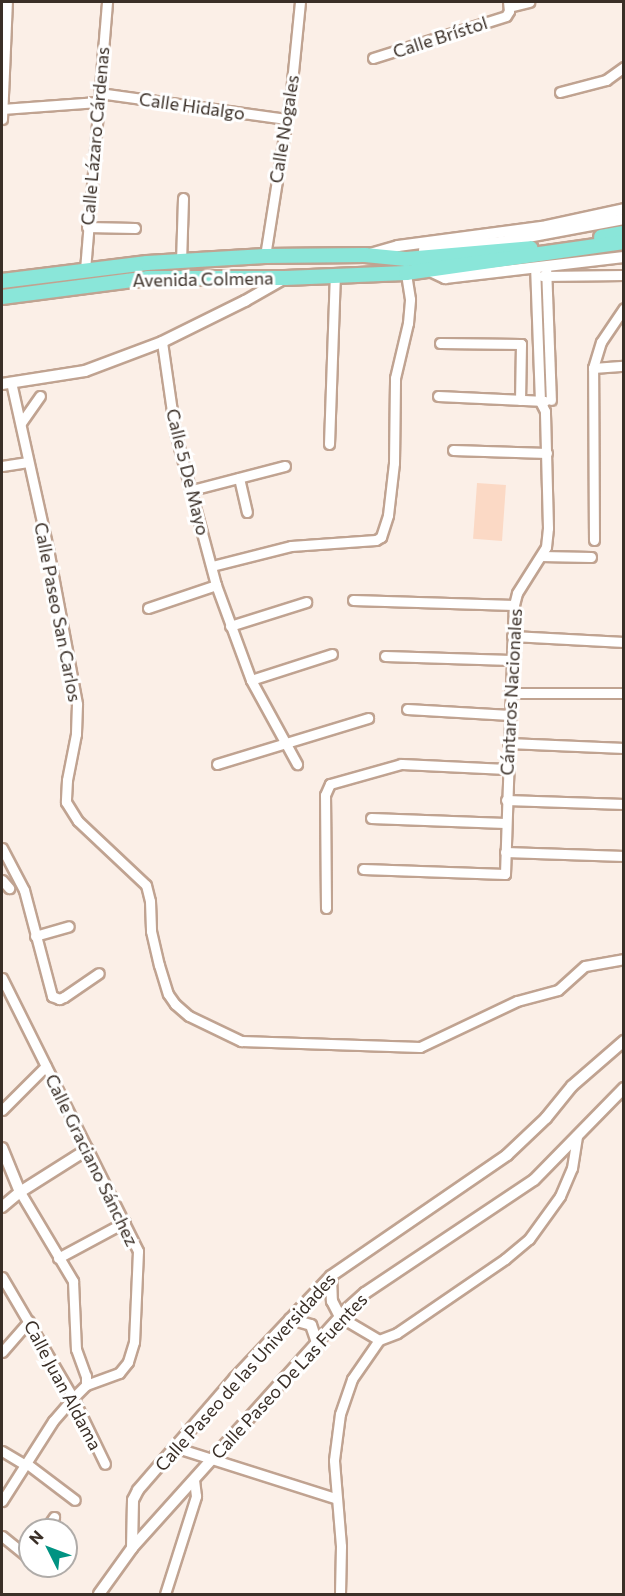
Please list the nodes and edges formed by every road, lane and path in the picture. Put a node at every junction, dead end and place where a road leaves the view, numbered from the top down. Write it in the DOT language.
graph roads {
  1 [pos="7,2"];
  2 [pos="107,2"];
  3 [pos="300,2"];
  4 [pos="529,2"];
  5 [pos="508,8"];
  6 [pos="373,58"];
  7 [pos="624,67"];
  8 [pos="560,92"];
  9 [pos="98,98"];
  10 [pos="2,109"];
  11 [pos="2,119"];
  12 [pos="286,119"];
  13 [pos="183,198"];
  14 [pos="624,209"];
  15 [pos="624,219"];
  16 [pos="87,227"];
  17 [pos="135,228"];
  18 [pos="624,232"];
  19 [pos="624,242"];
  20 [pos="398,246"];
  21 [pos="365,255"];
  22 [pos="265,256"];
  23 [pos="624,257"];
  24 [pos="181,262"];
  25 [pos="406,266"];
  26 [pos="85,270"];
  27 [pos="430,271"];
  28 [pos="541,271"];
  29 [pos="335,275"];
  30 [pos="624,275"];
  31 [pos="285,278"];
  32 [pos="2,281"];
  33 [pos="2,297"];
  34 [pos="624,308"];
  35 [pos="162,342"];
  36 [pos="440,343"];
  37 [pos="624,366"];
  38 [pos="593,368"];
  39 [pos="6,383"];
  40 [pos="40,396"];
  41 [pos="438,396"];
  42 [pos="520,400"];
  43 [pos="551,400"];
  44 [pos="540,401"];
  45 [pos="545,411"];
  46 [pos="21,423"];
  47 [pos="329,444"];
  48 [pos="453,450"];
  49 [pos="547,453"];
  50 [pos="28,462"];
  51 [pos="2,466"];
  52 [pos="285,466"];
  53 [pos="239,478"];
  54 [pos="192,490"];
  55 [pos="247,512"];
  56 [pos="594,540"];
  57 [pos="541,556"];
  58 [pos="591,557"];
  59 [pos="212,566"];
  60 [pos="216,585"];
  61 [pos="353,600"];
  62 [pos="306,602"];
  63 [pos="514,605"];
  64 [pos="148,608"];
  65 [pos="230,626"];
  66 [pos="512,636"];
  67 [pos="624,642"];
  68 [pos="332,654"];
  69 [pos="385,656"];
  70 [pos="511,660"];
  71 [pos="251,680"];
  72 [pos="510,693"];
  73 [pos="624,693"];
  74 [pos="407,709"];
  75 [pos="510,715"];
  76 [pos="368,718"];
  77 [pos="285,742"];
  78 [pos="508,743"];
  79 [pos="624,748"];
  80 [pos="217,764"];
  81 [pos="297,764"];
  82 [pos="507,769"];
  83 [pos="506,800"];
  84 [pos="624,804"];
  85 [pos="371,818"];
  86 [pos="505,823"];
  87 [pos="2,848"];
  88 [pos="505,852"];
  89 [pos="624,856"];
  90 [pos="363,869"];
  91 [pos="2,880"];
  92 [pos="9,888"];
  93 [pos="326,908"];
  94 [pos="69,926"];
  95 [pos="35,936"];
  96 [pos="624,960"];
  97 [pos="99,973"];
  98 [pos="2,978"];
  99 [pos="624,1041"];
  100 [pos="46,1066"];
  101 [pos="624,1088"];
  102 [pos="2,1110"];
  103 [pos="577,1137"];
  104 [pos="2,1148"];
  105 [pos="88,1149"];
  106 [pos="20,1192"];
  107 [pos="2,1207"];
  108 [pos="126,1221"];
  109 [pos="58,1258"];
  110 [pos="331,1276"];
  111 [pos="2,1277"];
  112 [pos="340,1317"];
  113 [pos="290,1319"];
  114 [pos="29,1321"];
  115 [pos="379,1340"];
  116 [pos="317,1342"];
  117 [pos="2,1352"];
  118 [pos="86,1385"];
  119 [pos="73,1398"];
  120 [pos="174,1447"];
  121 [pos="2,1451"];
  122 [pos="210,1460"];
  123 [pos="25,1464"];
  124 [pos="105,1464"];
  125 [pos="194,1480"];
  126 [pos="335,1497"];
  127 [pos="75,1500"];
  128 [pos="2,1501"];
  129 [pos="2,1536"];
  130 [pos="18,1548"];
  131 [pos="132,1548"];
  132 [pos="99,1594"];
  133 [pos="165,1594"];
  134 [pos="340,1594"];
  1 -- 10 [label="street"];
  2 -- 9 [label="street, Calle Lázaro Cárdenas"];
  3 -- 12 [label="street, Calle Nogales"];
  4 -- 5 [label="street, Calle Brístol"];
  5 -- 6 [label="street, Calle Brístol"];
  7 -- 8 [label="street"];
  9 -- 10 [label="street, Calle Hidalgo"];
  9 -- 12 [label="street, Calle Hidalgo"];
  9 -- 16 [label="street, Calle Lázaro Cárdenas"];
  10 -- 11 [label="street"];
  12 -- 22 [label="street, Calle Nogales"];
  13 -- 24 [label="street"];
  14 -- 20 [label="street"];
  15 -- 20 [label="street"];
  16 -- 17 [label="street"];
  16 -- 26 [label="street, Calle Lázaro Cárdenas"];
  18 -- 25 [label="main road"];
  19 -- 27 [label="main road"];
  20 -- 21 [label="street"];
  21 -- 22 [label="main road"];
  21 -- 25 [label="main road"];
  22 -- 24 [label="main road"];
  23 -- 28 [label="street"];
  24 -- 26 [label="main road"];
  25 -- 27 [label="main road"];
  25 -- 29 [label="main road, Avenida Colmena"];
  25 -- 59 [label="street"];
  26 -- 32 [label="main road"];
  27 -- 28 [label="street"];
  28 -- 30 [label="street"];
  28 -- 43 [label="street"];
  28 -- 44 [label="street"];
  29 -- 31 [label="main road, Avenida Colmena"];
  29 -- 47 [label="street"];
  31 -- 33 [label="main road, Avenida Colmena"];
  31 -- 35 [label="street"];
  34 -- 38 [label="street"];
  35 -- 39 [label="street"];
  35 -- 54 [label="street, Calle 5 De Mayo"];
  36 -- 42 [label="street"];
  37 -- 38 [label="street"];
  38 -- 56 [label="street"];
  39 -- 46 [label="street, Calle Paseo San Carlos"];
  40 -- 46 [label="street"];
  41 -- 42 [label="street"];
  42 -- 44 [label="street"];
  43 -- 44 [label="street"];
  43 -- 45 [label="street"];
  44 -- 45 [label="street, Cántaros Nacionales"];
  45 -- 49 [label="street, Cántaros Nacionales"];
  46 -- 50 [label="street, Calle Paseo San Carlos"];
  48 -- 49 [label="street"];
  49 -- 57 [label="street, Cántaros Nacionales"];
  50 -- 51 [label="street"];
  50 -- 96 [label="street, Calle Paseo San Carlos"];
  52 -- 53 [label="street"];
  53 -- 54 [label="street"];
  53 -- 55 [label="street"];
  54 -- 59 [label="street, Calle 5 De Mayo"];
  57 -- 58 [label="street"];
  57 -- 63 [label="street, Cántaros Nacionales"];
  59 -- 60 [label="street, Calle 5 De Mayo"];
  60 -- 64 [label="street"];
  60 -- 65 [label="street, Calle 5 De Mayo"];
  61 -- 63 [label="street"];
  62 -- 65 [label="street"];
  63 -- 66 [label="street, Cántaros Nacionales"];
  65 -- 71 [label="street, Calle 5 De Mayo"];
  66 -- 67 [label="street"];
  66 -- 70 [label="street, Cántaros Nacionales"];
  68 -- 71 [label="street"];
  69 -- 70 [label="street"];
  70 -- 72 [label="street, Cántaros Nacionales"];
  71 -- 77 [label="street, Calle 5 De Mayo"];
  72 -- 73 [label="street"];
  72 -- 75 [label="street, Cántaros Nacionales"];
  74 -- 75 [label="street"];
  75 -- 78 [label="street, Cántaros Nacionales"];
  76 -- 77 [label="street"];
  77 -- 80 [label="street"];
  77 -- 81 [label="street, Calle 5 De Mayo"];
  78 -- 79 [label="street"];
  78 -- 82 [label="street, Cántaros Nacionales"];
  82 -- 83 [label="street, Cántaros Nacionales"];
  82 -- 93 [label="street"];
  83 -- 84 [label="street"];
  83 -- 86 [label="street, Cántaros Nacionales"];
  85 -- 86 [label="street"];
  86 -- 88 [label="street, Cántaros Nacionales"];
  87 -- 95 [label="street"];
  88 -- 89 [label="street"];
  88 -- 90 [label="street, Cántaros Nacionales"];
  91 -- 92 [label="street"];
  94 -- 95 [label="street"];
  95 -- 97 [label="street"];
  98 -- 100 [label="street, Calle Graciano Sánchez"];
  99 -- 110 [label="street, Calle Paseo de las Universidades"];
  100 -- 102 [label="street"];
  100 -- 105 [label="street, Calle Graciano Sánchez"];
  101 -- 103 [label="street, Calle Paseo De Las Fuentes"];
  103 -- 112 [label="street, Calle Paseo De Las Fuentes"];
  103 -- 115 [label="street"];
  104 -- 106 [label="street"];
  105 -- 106 [label="street"];
  105 -- 108 [label="street, Calle Graciano Sánchez"];
  106 -- 107 [label="street"];
  106 -- 109 [label="street"];
  108 -- 109 [label="street"];
  108 -- 118 [label="street, Calle Graciano Sánchez"];
  109 -- 118 [label="street"];
  110 -- 112 [label="street"];
  110 -- 113 [label="street, Calle Paseo de las Universidades"];
  111 -- 114 [label="street, Calle Juan Aldama"];
  112 -- 115 [label="street"];
  112 -- 116 [label="street, Calle Paseo De Las Fuentes"];
  113 -- 116 [label="street"];
  113 -- 120 [label="street, Calle Paseo de las Universidades"];
  114 -- 117 [label="street"];
  114 -- 119 [label="street, Calle Juan Aldama"];
  115 -- 126 [label="street"];
  116 -- 122 [label="street, Calle Paseo De Las Fuentes"];
  118 -- 119 [label="street"];
  119 -- 123 [label="street"];
  119 -- 124 [label="street, Calle Juan Aldama"];
  120 -- 122 [label="street"];
  120 -- 131 [label="street, Calle Paseo de las Universidades"];
  121 -- 123 [label="street"];
  122 -- 125 [label="street, Calle Paseo De Las Fuentes"];
  122 -- 126 [label="street"];
  123 -- 127 [label="street"];
  123 -- 128 [label="street"];
  125 -- 131 [label="street, Calle Paseo De Las Fuentes"];
  125 -- 133 [label="street"];
  126 -- 134 [label="street"];
  129 -- 130 [label="street"];
  131 -- 132 [label="street, Calle Paseo De Las Fuentes"];
}
